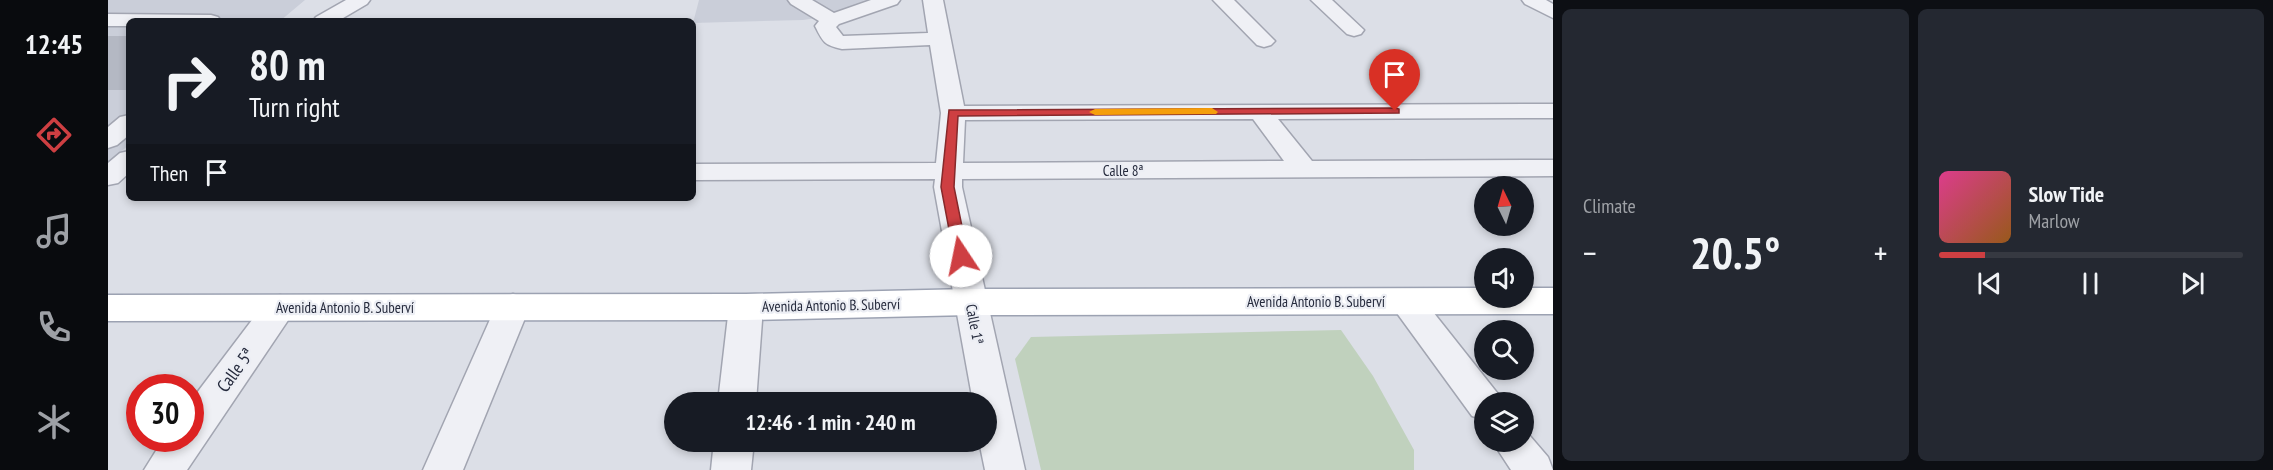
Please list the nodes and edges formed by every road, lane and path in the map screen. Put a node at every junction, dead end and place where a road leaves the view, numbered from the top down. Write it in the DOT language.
graph roads {
  1 [pos="360,0"];
  2 [pos="798,0"];
  3 [pos="890,0"];
  4 [pos="933,0"];
  5 [pos="1223,0"];
  6 [pos="1321,0"];
  7 [pos="1532,0"];
  8 [pos="1553,12"];
  9 [pos="328,18"];
  10 [pos="108,20"];
  11 [pos="126,20"];
  12 [pos="832,20"];
  13 [pos="1354,30"];
  14 [pos="940,39"];
  15 [pos="1264,41"];
  16 [pos="1259,111"];
  17 [pos="1553,111"];
  18 [pos="953,112"];
  19 [pos="126,125"];
  20 [pos="108,140"];
  21 [pos="1553,168"];
  22 [pos="1304,169"];
  23 [pos="949,171"];
  24 [pos="696,172"];
  25 [pos="1406,301"];
  26 [pos="1553,301"];
  27 [pos="970,302"];
  28 [pos="513,306"];
  29 [pos="280,307"];
  30 [pos="746,307"];
  31 [pos="108,308"];
  32 [pos="738,392"];
  33 [pos="1475,392"];
  34 [pos="204,413"];
  35 [pos="177,452"];
  36 [pos="733,452"];
  37 [pos="1520,452"];
  38 [pos="164,470"];
  39 [pos="443,470"];
  40 [pos="731,470"];
  41 [pos="1005,470"];
  42 [pos="1534,470"];
  1 -- 9 [label="street"];
  2 -- 12 [label="street"];
  3 -- 12 [label="street"];
  4 -- 14 [label="street, Calle 1ª"];
  5 -- 15 [label="street"];
  6 -- 13 [label="street"];
  7 -- 8 [label="street"];
  10 -- 11 [label="street"];
  12 -- 14 [label="street"];
  14 -- 18 [label="street, Calle 1ª"];
  16 -- 17 [label="street"];
  16 -- 18 [label="street"];
  16 -- 22 [label="street"];
  18 -- 23 [label="street, Calle 1ª"];
  19 -- 20 [label="street"];
  21 -- 22 [label="street, Calle 8ª"];
  22 -- 23 [label="street, Calle 8ª"];
  23 -- 24 [label="street, Calle 8ª"];
  23 -- 27 [label="street, Calle 1ª"];
  25 -- 26 [label="main road, Avenida Antonio B. Suberví"];
  25 -- 27 [label="main road, Avenida Antonio B. Suberví"];
  25 -- 33 [label="street"];
  27 -- 30 [label="main road, Avenida Antonio B. Suberví"];
  27 -- 41 [label="street, Calle 1ª"];
  28 -- 29 [label="main road, Avenida Antonio B. Suberví"];
  28 -- 30 [label="main road, Avenida Antonio B. Suberví"];
  28 -- 39 [label="street"];
  29 -- 31 [label="main road, Avenida Antonio B. Suberví"];
  29 -- 34 [label="street, Calle 5ª"];
  30 -- 32 [label="street"];
  35 -- 38 [label="street"];
  36 -- 40 [label="street"];
  37 -- 42 [label="street"];
}
